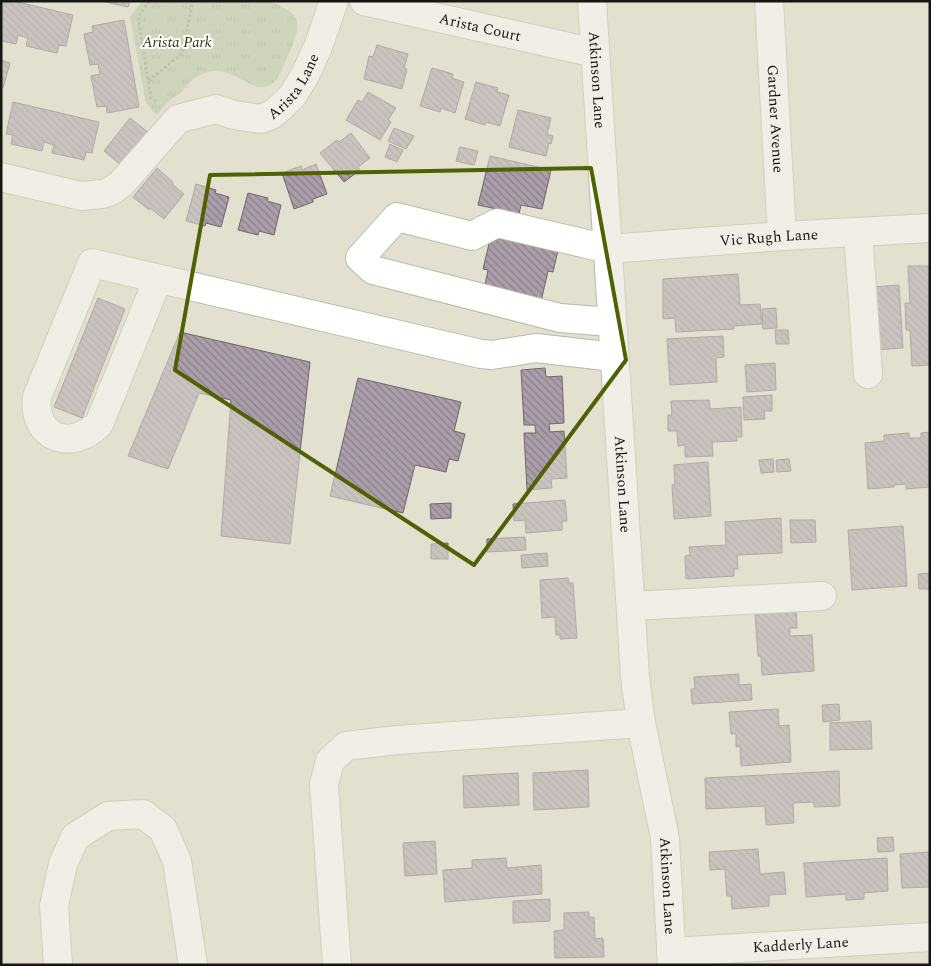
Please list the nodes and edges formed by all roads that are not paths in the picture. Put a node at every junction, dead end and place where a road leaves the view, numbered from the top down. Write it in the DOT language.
graph roads {
  1 [pos="334,1"];
  2 [pos="364,1"];
  3 [pos="592,1"];
  4 [pos="770,1"];
  5 [pos="595,53"];
  6 [pos="1,178"];
  7 [pos="930,228"];
  8 [pos="858,232"];
  9 [pos="782,236"];
  10 [pos="608,249"];
  11 [pos="158,279"];
  12 [pos="612,322"];
  13 [pos="614,357"];
  14 [pos="868,374"];
  15 [pos="822,596"];
  16 [pos="631,606"];
  17 [pos="641,723"];
  18 [pos="930,937"];
  19 [pos="671,958"];
  20 [pos="58,965"];
  21 [pos="193,965"];
  22 [pos="337,965"];
  1 -- 6 [label="street, Arista Lane"];
  2 -- 5 [label="street, Arista Court"];
  3 -- 5 [label="street, Atkinson Lane"];
  4 -- 9 [label="street, Gardner Avenue"];
  5 -- 10 [label="street, Atkinson Lane"];
  7 -- 8 [label="street, Vic Rugh Lane"];
  8 -- 9 [label="street, Vic Rugh Lane"];
  8 -- 14 [label="street"];
  9 -- 10 [label="street, Vic Rugh Lane"];
  10 -- 12 [label="street, Atkinson Lane"];
  10 -- 12 [label="street, Vic Rugh Lane"];
  11 -- 11 [label="street"];
  11 -- 13 [label="street"];
  12 -- 13 [label="street, Atkinson Lane"];
  13 -- 16 [label="street, Atkinson Lane"];
  15 -- 16 [label="street"];
  16 -- 17 [label="street, Atkinson Lane"];
  17 -- 19 [label="street, Atkinson Lane"];
  17 -- 22 [label="street"];
  18 -- 19 [label="street, Kadderly Lane"];
  20 -- 21 [label="street"];
}
